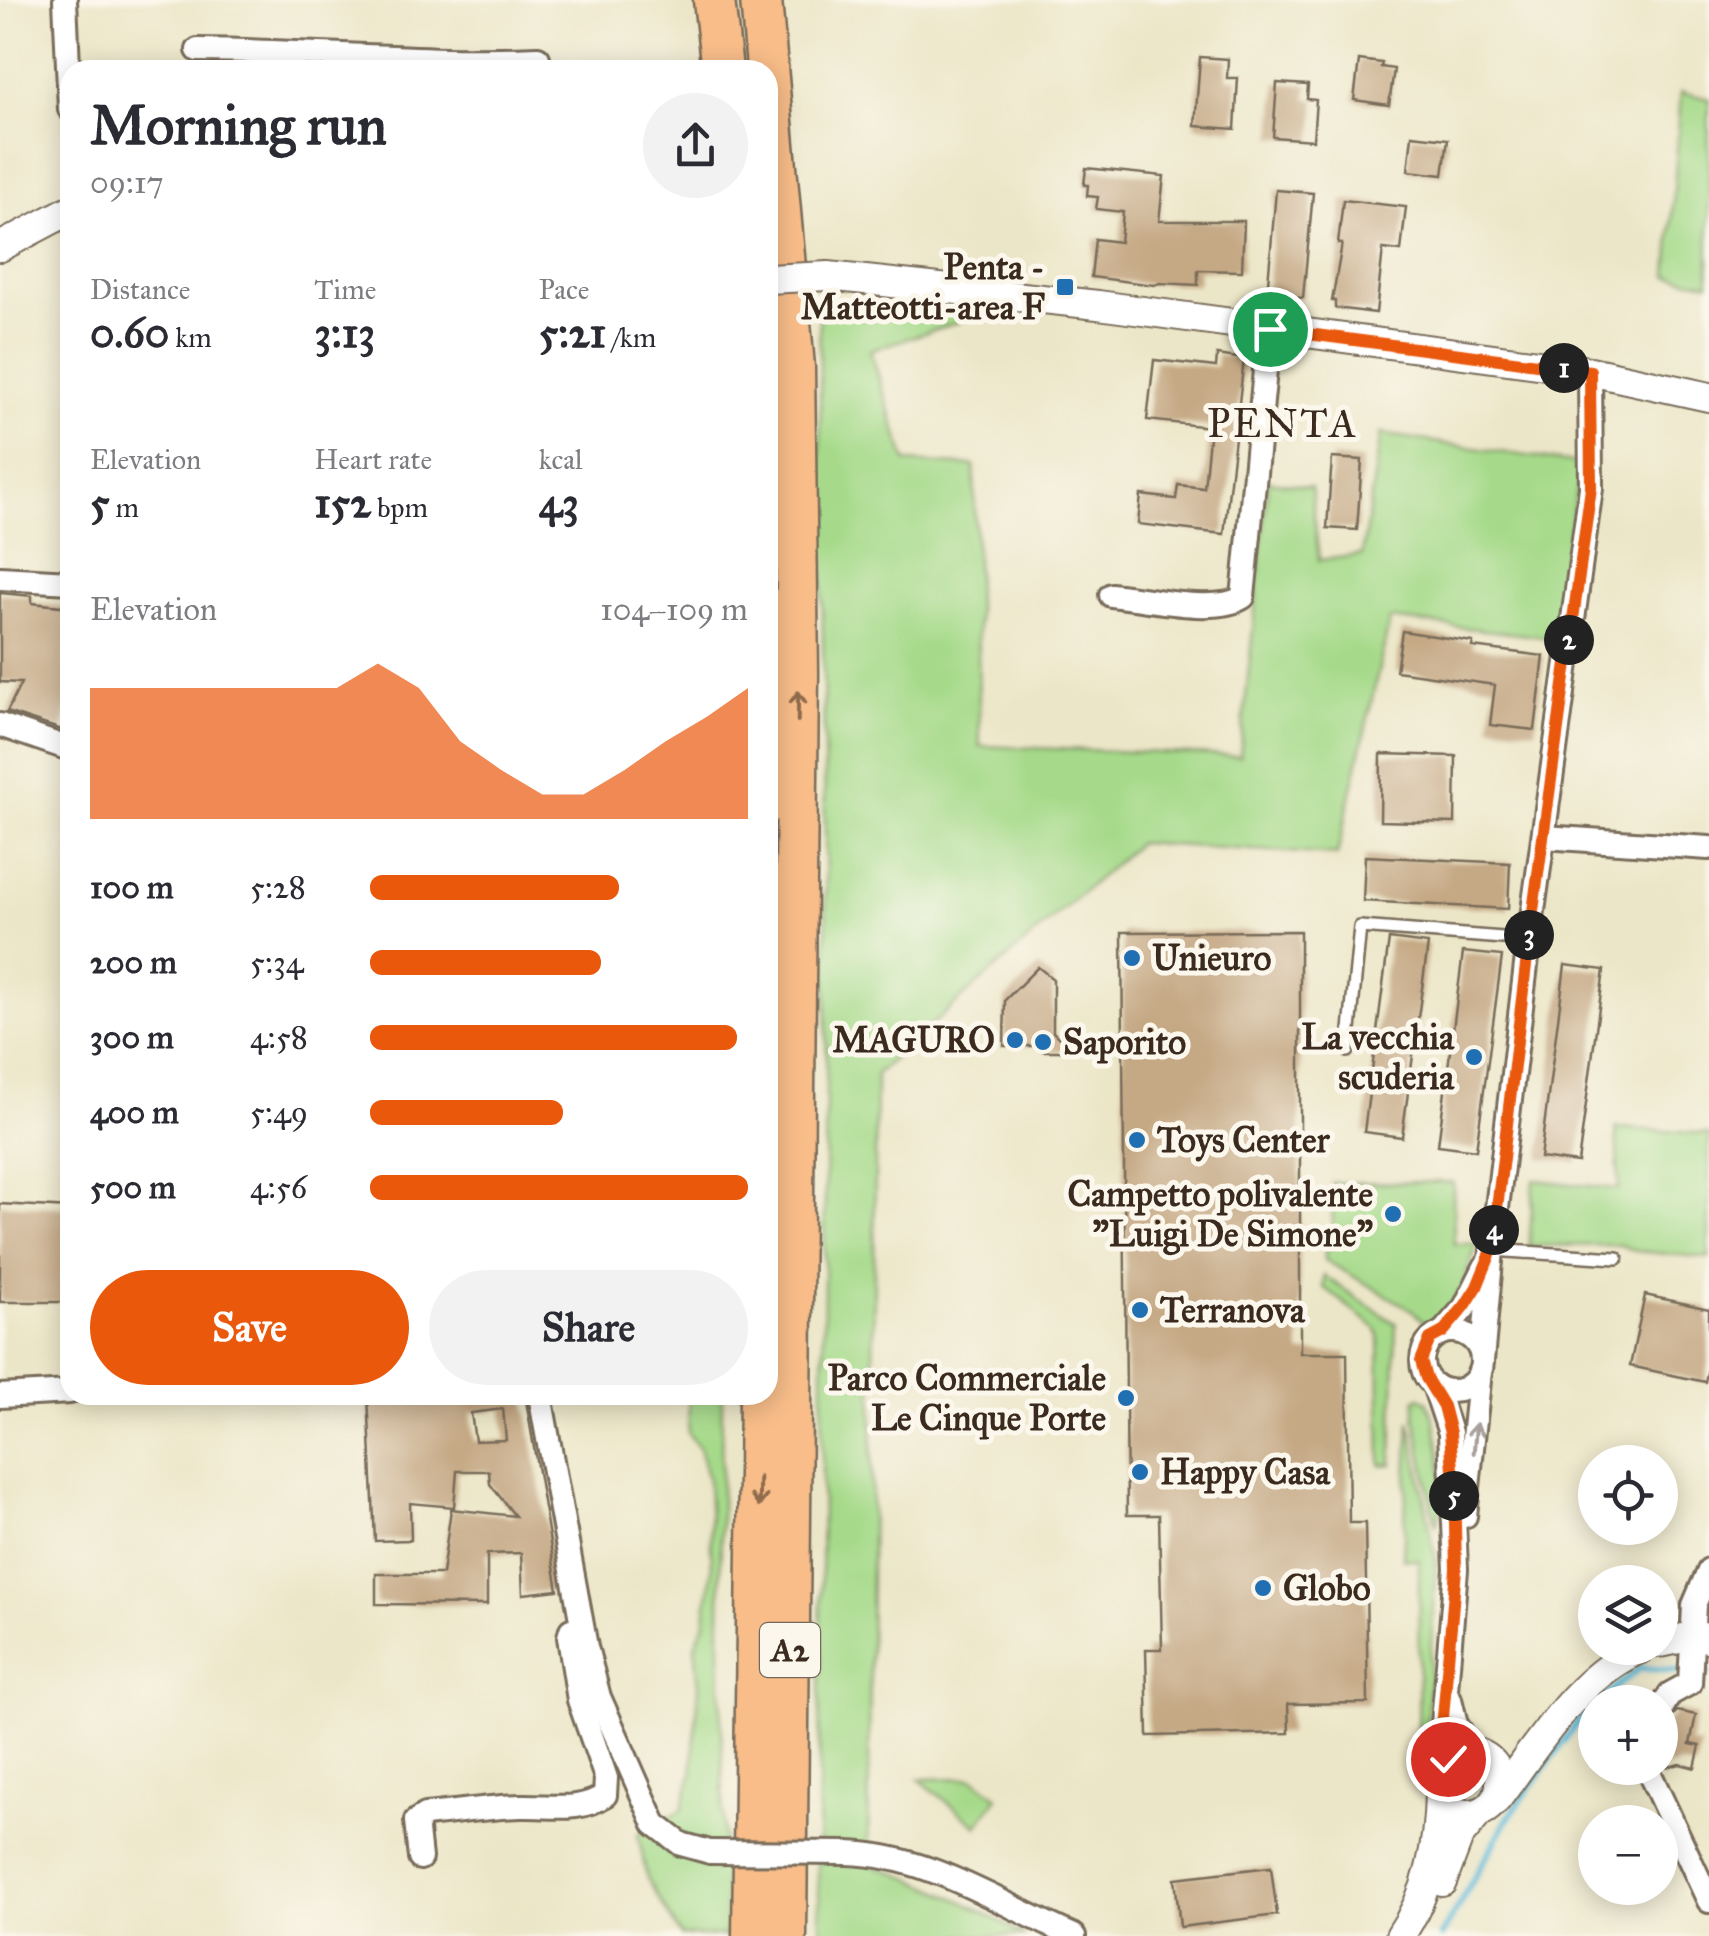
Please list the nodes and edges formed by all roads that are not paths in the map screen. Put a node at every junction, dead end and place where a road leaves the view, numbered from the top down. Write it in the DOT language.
graph roads {
  1 [pos="65,0"];
  2 [pos="714,0"];
  3 [pos="731,0"];
  4 [pos="761,0"];
  5 [pos="198,50"];
  6 [pos="68,60"];
  7 [pos="440,60"];
  8 [pos="484,60"];
  9 [pos="538,60"];
  10 [pos="721,60"];
  11 [pos="737,60"];
  12 [pos="766,60"];
  13 [pos="778,189"];
  14 [pos="60,215"];
  15 [pos="0,248"];
  16 [pos="778,278"];
  17 [pos="1270,329"];
  18 [pos="1590,371"];
  19 [pos="1709,397"];
  20 [pos="0,578"];
  21 [pos="60,581"];
  22 [pos="1110,595"];
  23 [pos="0,725"];
  24 [pos="60,746"];
  25 [pos="1544,837"];
  26 [pos="1709,848"];
  27 [pos="1529,940"];
  28 [pos="1348,1052"];
  29 [pos="1492,1250"];
  30 [pos="1617,1258"];
  31 [pos="1443,1332"];
  32 [pos="793,1363"];
  33 [pos="1481,1366"];
  34 [pos="1434,1386"];
  35 [pos="60,1393"];
  36 [pos="0,1396"];
  37 [pos="542,1405"];
  38 [pos="760,1405"];
  39 [pos="1456,1569"];
  40 [pos="1709,1570"];
  41 [pos="578,1608"];
  42 [pos="1698,1644"];
  43 [pos="1610,1665"];
  44 [pos="1447,1686"];
  45 [pos="1678,1690"];
  46 [pos="1541,1738"];
  47 [pos="1479,1754"];
  48 [pos="1438,1783"];
  49 [pos="1655,1785"];
  50 [pos="1487,1806"];
  51 [pos="420,1858"];
  52 [pos="1709,1900"];
  53 [pos="1039,1921"];
  54 [pos="753,1936"];
  55 [pos="786,1936"];
  56 [pos="808,1936"];
  57 [pos="1059,1936"];
  58 [pos="1074,1936"];
  59 [pos="1400,1936"];
  60 [pos="1415,1936"];
  1 -- 6 [label="street"];
  2 -- 10 [label="highway"];
  3 -- 11 [label="highway"];
  12 -- 4 [label="highway, A2, one-way"];
  5 -- 7 [label="street"];
  8 -- 9 [label="street"];
  32 -- 13 [label="highway, A2, one-way"];
  14 -- 15 [label="street"];
  16 -- 17 [label="street, bridge"];
  17 -- 18 [label="street"];
  17 -- 22 [label="street"];
  18 -- 19 [label="street"];
  18 -- 25 [label="street"];
  20 -- 21 [label="street"];
  23 -- 24 [label="street"];
  25 -- 26 [label="street"];
  25 -- 27 [label="street"];
  27 -- 28 [label="lane"];
  27 -- 29 [label="street"];
  29 -- 30 [label="lane"];
  29 -- 31 [label="street"];
  29 -- 33 [label="street"];
  31 -- 33 [label="street"];
  31 -- 34 [label="street"];
  32 -- 55 [label="highway, A2"];
  32 -- 56 [label="highway"];
  33 -- 34 [label="street"];
  39 -- 33 [label="street, one-way"];
  34 -- 39 [label="street"];
  35 -- 36 [label="street"];
  37 -- 41 [label="street"];
  38 -- 54 [label="highway, A2, one-way"];
  39 -- 44 [label="street"];
  40 -- 42 [label="street"];
  41 -- 51 [label="street"];
  41 -- 53 [label="street, bridge"];
  42 -- 45 [label="street"];
  43 -- 46 [label="street"];
  44 -- 47 [label="street"];
  44 -- 48 [label="street"];
  46 -- 47 [label="street"];
  46 -- 50 [label="street"];
  47 -- 48 [label="street"];
  47 -- 50 [label="street"];
  48 -- 50 [label="street"];
  48 -- 59 [label="street"];
  49 -- 52 [label="street"];
  50 -- 60 [label="street"];
  53 -- 57 [label="street"];
  53 -- 58 [label="street"];
}
